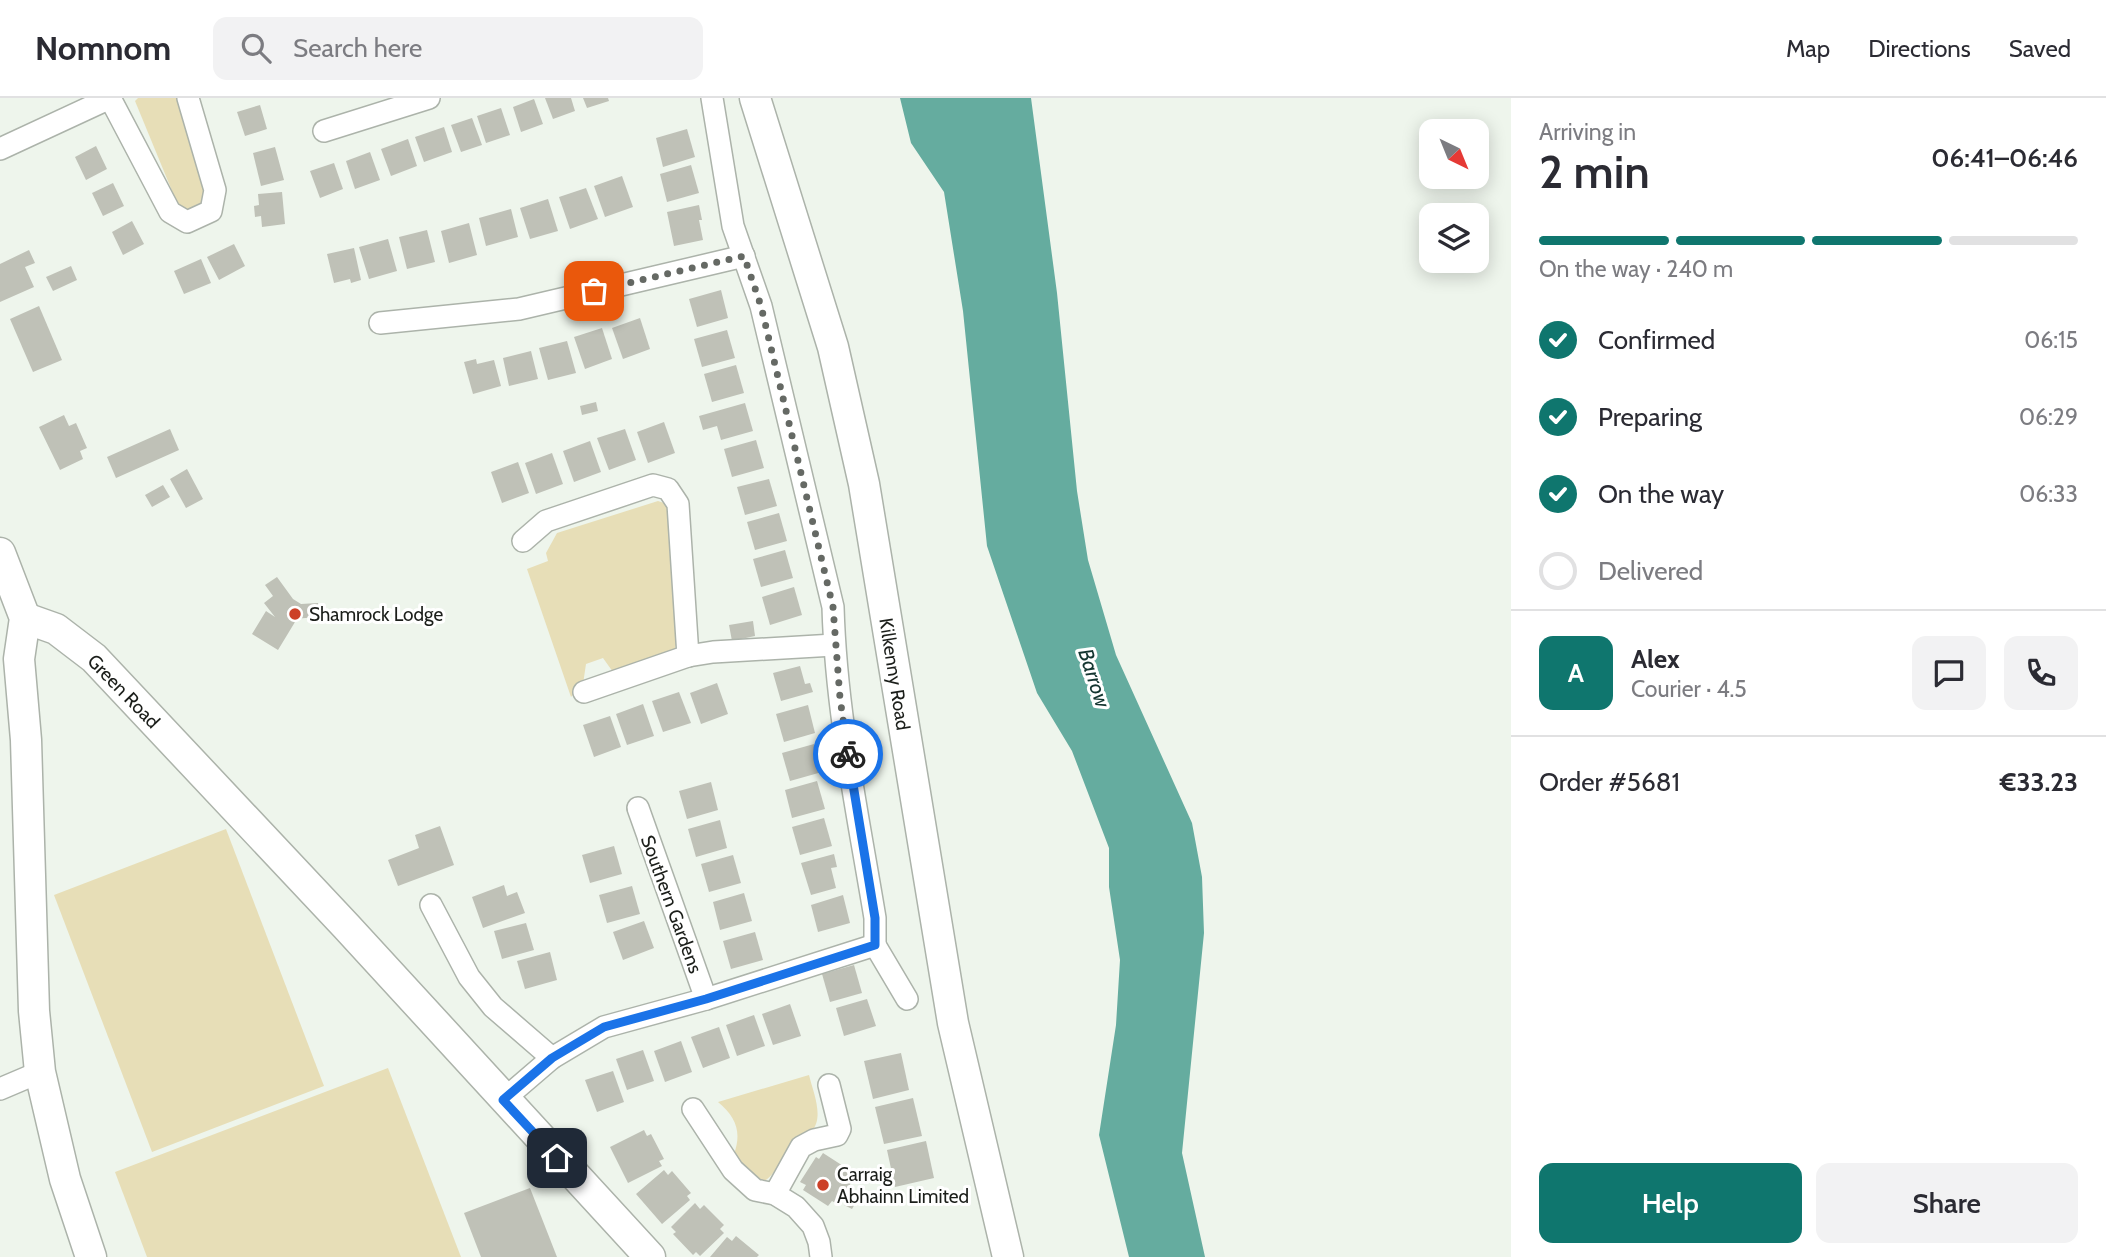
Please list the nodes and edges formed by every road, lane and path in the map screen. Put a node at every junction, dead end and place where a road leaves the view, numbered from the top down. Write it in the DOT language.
graph roads {
  1 [pos="110,98"];
  2 [pos="188,98"];
  3 [pos="429,98"];
  4 [pos="712,98"];
  5 [pos="755,98"];
  6 [pos="379,106"];
  7 [pos="324,131"];
  8 [pos="0,149"];
  9 [pos="744,256"];
  10 [pos="380,323"];
  11 [pos="523,541"];
  12 [pos="0,553"];
  13 [pos="24,618"];
  14 [pos="834,645"];
  15 [pos="688,656"];
  16 [pos="584,692"];
  17 [pos="638,808"];
  18 [pos="432,905"];
  19 [pos="875,945"];
  20 [pos="706,999"];
  21 [pos="907,999"];
  22 [pos="552,1058"];
  23 [pos="40,1072"];
  24 [pos="829,1085"];
  25 [pos="0,1089"];
  26 [pos="503,1100"];
  27 [pos="693,1110"];
  28 [pos="775,1194"];
  29 [pos="91,1257"];
  30 [pos="650,1257"];
  31 [pos="821,1257"];
  32 [pos="1009,1257"];
  1 -- 2 [label="street"];
  1 -- 8 [label="street"];
  3 -- 6 [label="street"];
  4 -- 9 [label="street"];
  5 -- 32 [label="street, Kilkenny Road"];
  6 -- 7 [label="street"];
  9 -- 10 [label="street"];
  9 -- 14 [label="street"];
  11 -- 15 [label="street"];
  12 -- 13 [label="street"];
  13 -- 23 [label="street"];
  13 -- 26 [label="street, Green Road"];
  14 -- 15 [label="street"];
  14 -- 19 [label="street"];
  15 -- 16 [label="street"];
  17 -- 20 [label="street, Southern Gardens"];
  18 -- 22 [label="street"];
  19 -- 20 [label="street, Southern Gardens"];
  19 -- 21 [label="street"];
  20 -- 22 [label="street, Southern Gardens"];
  22 -- 26 [label="street, Southern Gardens"];
  23 -- 25 [label="street"];
  23 -- 29 [label="street"];
  24 -- 28 [label="street"];
  26 -- 30 [label="street, Green Road"];
  27 -- 28 [label="street"];
  28 -- 31 [label="street"];
}
